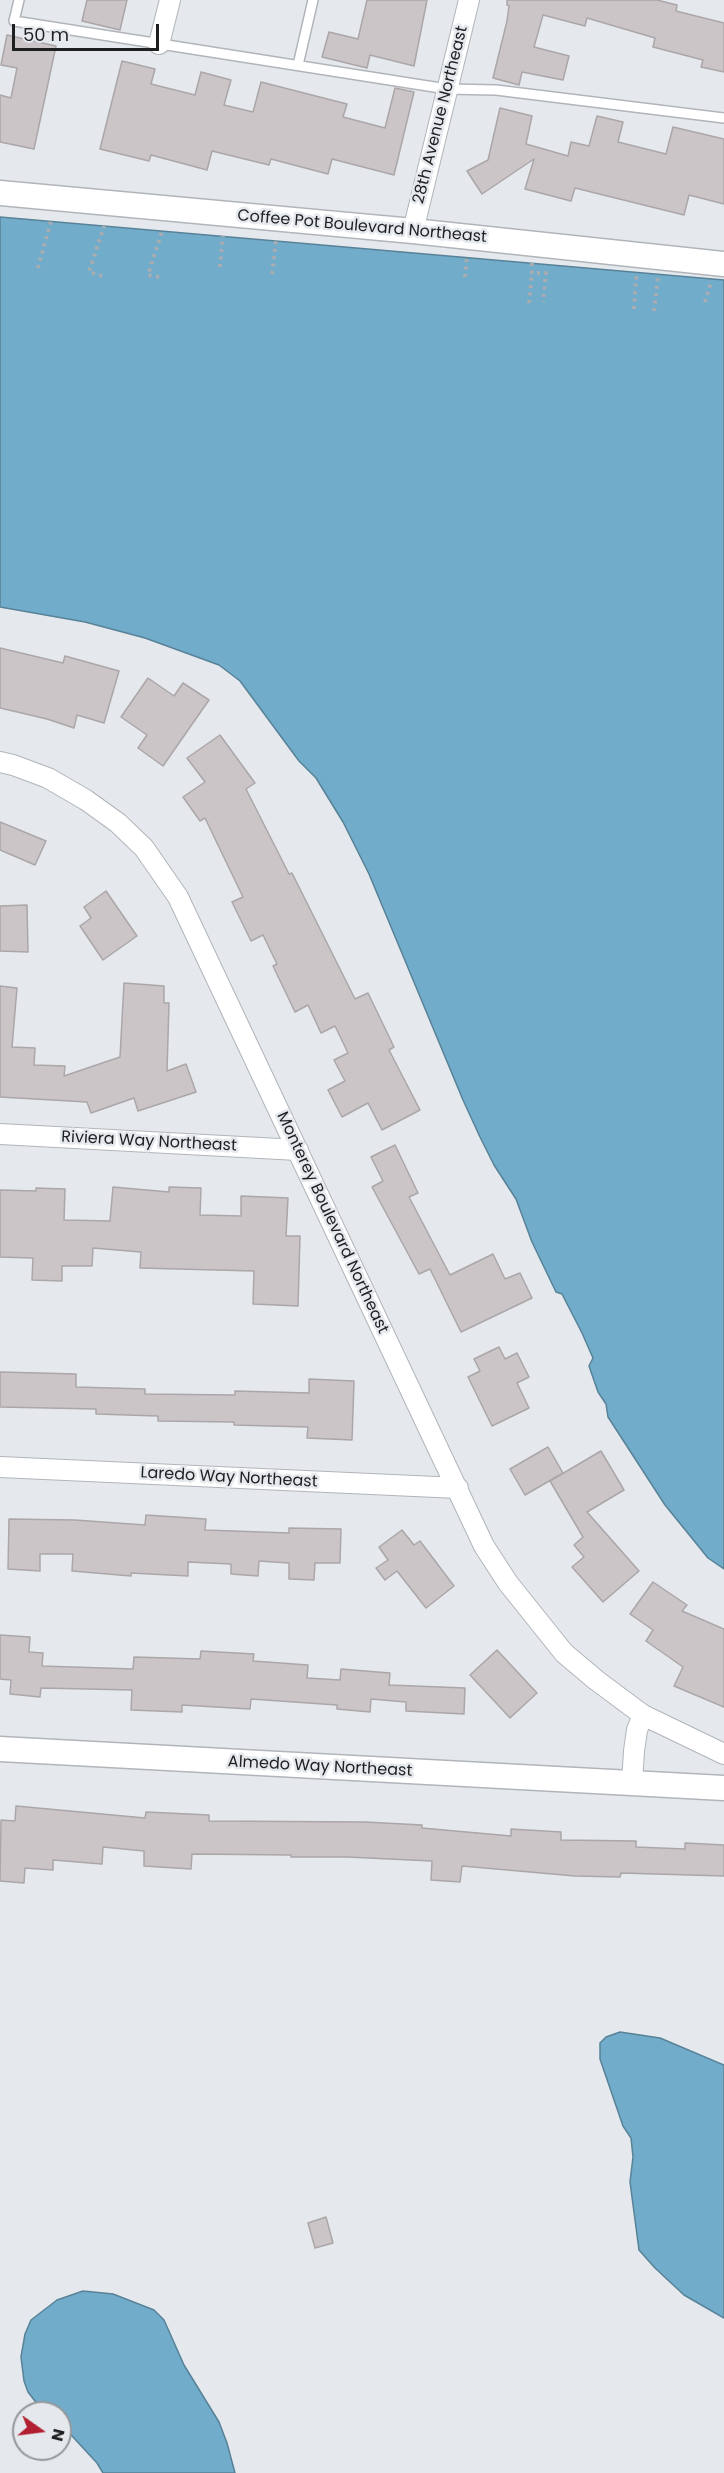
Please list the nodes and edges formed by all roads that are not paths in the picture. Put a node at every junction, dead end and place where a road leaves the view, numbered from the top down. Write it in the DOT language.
graph roads {
  1 [pos="19,0"];
  2 [pos="170,0"];
  3 [pos="313,0"];
  4 [pos="469,0"];
  5 [pos="159,44"];
  6 [pos="298,65"];
  7 [pos="447,89"];
  8 [pos="724,118"];
  9 [pos="0,193"];
  10 [pos="413,231"];
  11 [pos="718,271"];
  12 [pos="0,762"];
  13 [pos="0,1134"];
  14 [pos="298,1150"];
  15 [pos="0,1467"];
  16 [pos="458,1488"];
  17 [pos="643,1715"];
  18 [pos="3,1751"];
  19 [pos="724,1754"];
  20 [pos="633,1783"];
  21 [pos="724,1788"];
  1 -- 5 [label="lane"];
  2 -- 5 [label="street"];
  3 -- 6 [label="lane"];
  4 -- 7 [label="street, 28th Avenue Northeast"];
  5 -- 6 [label="lane"];
  6 -- 7 [label="lane"];
  7 -- 8 [label="lane"];
  7 -- 10 [label="street, 28th Avenue Northeast"];
  9 -- 10 [label="street, Coffee Pot Boulevard Northeast"];
  10 -- 11 [label="street, Coffee Pot Boulevard Northeast"];
  12 -- 14 [label="street, Monterey Boulevard Northeast"];
  13 -- 14 [label="street, Riviera Way Northeast"];
  14 -- 16 [label="street, Monterey Boulevard Northeast"];
  15 -- 16 [label="street, Laredo Way Northeast"];
  16 -- 17 [label="street, Monterey Boulevard Northeast"];
  17 -- 19 [label="street, Monterey Boulevard Northeast"];
  17 -- 20 [label="street"];
  18 -- 20 [label="street, Almedo Way Northeast"];
  20 -- 21 [label="street"];
}
